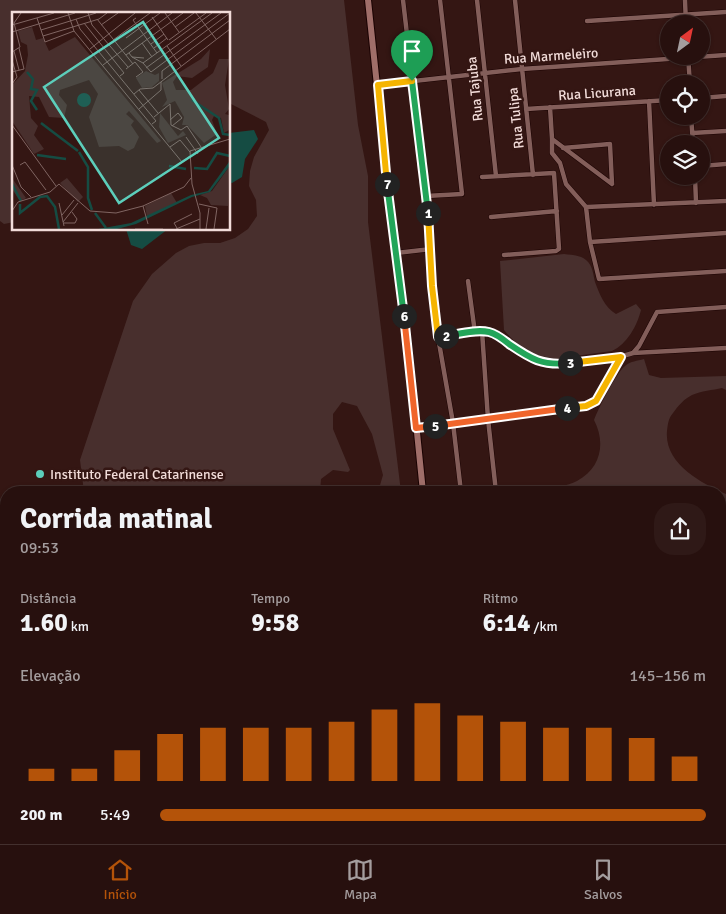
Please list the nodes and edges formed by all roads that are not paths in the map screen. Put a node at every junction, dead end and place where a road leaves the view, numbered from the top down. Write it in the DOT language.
graph roads {
  1 [pos="368,0"];
  2 [pos="403,0"];
  3 [pos="440,0"];
  4 [pos="477,0"];
  5 [pos="515,0"];
  6 [pos="685,0"];
  7 [pos="726,12"];
  8 [pos="686,15"];
  9 [pos="660,17"];
  10 [pos="587,22"];
  11 [pos="710,56"];
  12 [pos="726,56"];
  13 [pos="660,59"];
  14 [pos="522,69"];
  15 [pos="485,73"];
  16 [pos="448,77"];
  17 [pos="412,81"];
  18 [pos="378,85"];
  19 [pos="726,96"];
  20 [pos="710,97"];
  21 [pos="660,100"];
  22 [pos="649,101"];
  23 [pos="550,107"];
  24 [pos="526,109"];
  25 [pos="692,125"];
  26 [pos="726,131"];
  27 [pos="692,133"];
  28 [pos="552,139"];
  29 [pos="563,148"];
  30 [pos="726,164"];
  31 [pos="710,165"];
  32 [pos="533,174"];
  33 [pos="496,176"];
  34 [pos="482,177"];
  35 [pos="695,185"];
  36 [pos="426,196"];
  37 [pos="726,201"];
  38 [pos="696,203"];
  39 [pos="654,205"];
  40 [pos="586,207"];
  41 [pos="557,211"];
  42 [pos="491,217"];
  43 [pos="726,233"];
  44 [pos="590,242"];
  45 [pos="431,249"];
  46 [pos="396,253"];
  47 [pos="504,255"];
  48 [pos="726,271"];
  49 [pos="468,281"];
  50 [pos="726,307"];
  51 [pos="482,331"];
  52 [pos="475,333"];
  53 [pos="438,337"];
  54 [pos="726,348"];
  55 [pos="633,353"];
  56 [pos="621,357"];
  57 [pos="488,419"];
  58 [pos="453,423"];
  59 [pos="416,428"];
  60 [pos="422,486"];
  61 [pos="459,486"];
  62 [pos="495,486"];
  1 -- 18 [label="main road"];
  2 -- 17 [label="street"];
  3 -- 16 [label="street"];
  4 -- 15 [label="street, Rua Tajuba"];
  5 -- 14 [label="street, Rua Tulipa"];
  6 -- 8 [label="street"];
  7 -- 8 [label="street"];
  9 -- 10 [label="street"];
  11 -- 12 [label="street, Rua Marmeleiro"];
  13 -- 14 [label="street, Rua Marmeleiro"];
  14 -- 15 [label="street, Rua Marmeleiro"];
  14 -- 24 [label="street, Rua Tulipa"];
  15 -- 16 [label="street, Rua Marmeleiro"];
  15 -- 33 [label="street, Rua Tajuba"];
  16 -- 17 [label="street, Rua Marmeleiro"];
  16 -- 36 [label="street"];
  17 -- 18 [label="street, Rua Marmeleiro"];
  17 -- 36 [label="street"];
  18 -- 46 [label="main road"];
  19 -- 20 [label="street"];
  21 -- 22 [label="street, Rua Licurana"];
  22 -- 23 [label="street, Rua Licurana"];
  22 -- 39 [label="street"];
  23 -- 24 [label="street, Rua Licurana"];
  23 -- 28 [label="street"];
  24 -- 32 [label="street, Rua Tulipa"];
  25 -- 27 [label="street"];
  26 -- 27 [label="street"];
  28 -- 29 [label="street"];
  28 -- 40 [label="street"];
  29 -- 29 [label="street"];
  30 -- 31 [label="street"];
  32 -- 33 [label="street"];
  32 -- 41 [label="street"];
  33 -- 34 [label="street"];
  35 -- 38 [label="street"];
  36 -- 45 [label="street"];
  37 -- 38 [label="street"];
  38 -- 39 [label="street"];
  39 -- 40 [label="street"];
  40 -- 44 [label="street"];
  41 -- 42 [label="street"];
  41 -- 47 [label="street"];
  43 -- 44 [label="street"];
  44 -- 48 [label="street"];
  45 -- 46 [label="street"];
  45 -- 53 [label="street"];
  46 -- 59 [label="main road"];
  49 -- 52 [label="street"];
  50 -- 55 [label="street"];
  51 -- 52 [label="street"];
  51 -- 56 [label="street"];
  51 -- 57 [label="street"];
  52 -- 53 [label="street"];
  53 -- 58 [label="street"];
  54 -- 55 [label="street"];
  55 -- 56 [label="street"];
  56 -- 57 [label="street"];
  57 -- 58 [label="street"];
  57 -- 62 [label="street"];
  58 -- 59 [label="street"];
  58 -- 61 [label="street"];
  59 -- 60 [label="main road"];
}
